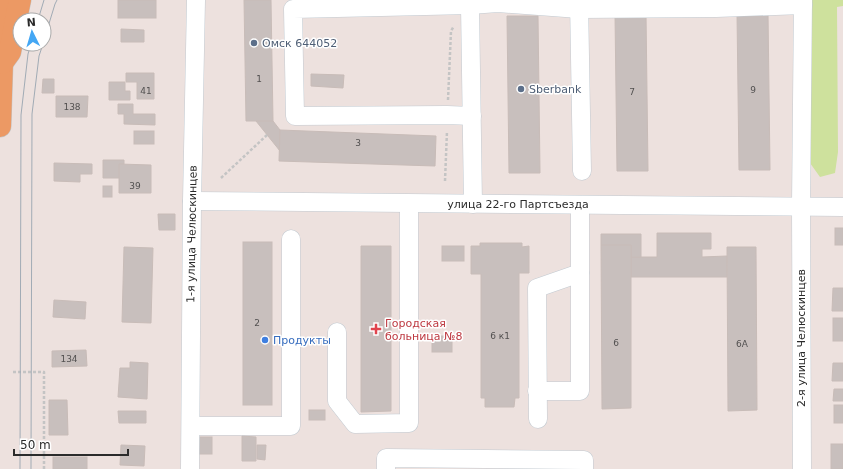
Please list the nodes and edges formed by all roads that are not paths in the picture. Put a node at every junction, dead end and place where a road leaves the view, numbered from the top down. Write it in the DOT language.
graph roads {
  1 [pos="3,0"];
  2 [pos="20,0"];
  3 [pos="196,0"];
  4 [pos="803,2"];
  5 [pos="288,4"];
  6 [pos="579,4"];
  7 [pos="470,5"];
  8 [pos="0,35"];
  9 [pos="1,60"];
  10 [pos="472,116"];
  11 [pos="0,126"];
  12 [pos="582,171"];
  13 [pos="192,201"];
  14 [pos="409,204"];
  15 [pos="473,204"];
  16 [pos="580,205"];
  17 [pos="801,206"];
  18 [pos="843,207"];
  19 [pos="291,239"];
  20 [pos="580,273"];
  21 [pos="337,332"];
  22 [pos="537,391"];
  23 [pos="538,419"];
  24 [pos="191,426"];
  25 [pos="190,469"];
  26 [pos="386,469"];
  27 [pos="584,469"];
  28 [pos="802,469"];
  1 -- 8 [label="main road"];
  2 -- 9 [label="main road"];
  3 -- 13 [label="street, 1-я улица Челюскинцев"];
  4 -- 6 [label="street"];
  4 -- 17 [label="street, 2-я улица Челюскинцев"];
  5 -- 7 [label="street"];
  5 -- 10 [label="street"];
  6 -- 7 [label="street"];
  6 -- 12 [label="street"];
  7 -- 10 [label="street"];
  9 -- 11 [label="main road"];
  10 -- 15 [label="street"];
  13 -- 14 [label="street, улица 22-го Партсъезда"];
  13 -- 24 [label="street, 1-я улица Челюскинцев"];
  14 -- 15 [label="street, улица 22-го Партсъезда"];
  14 -- 21 [label="street"];
  15 -- 16 [label="street, улица 22-го Партсъезда"];
  16 -- 17 [label="street, улица 22-го Партсъезда"];
  16 -- 20 [label="street"];
  17 -- 18 [label="street, улица 22-го Партсъезда"];
  17 -- 28 [label="street, 2-я улица Челюскинцев"];
  19 -- 24 [label="street"];
  20 -- 22 [label="street"];
  20 -- 22 [label="street"];
  22 -- 23 [label="street"];
  24 -- 25 [label="street, 1-я улица Челюскинцев"];
  26 -- 27 [label="street"];
}
